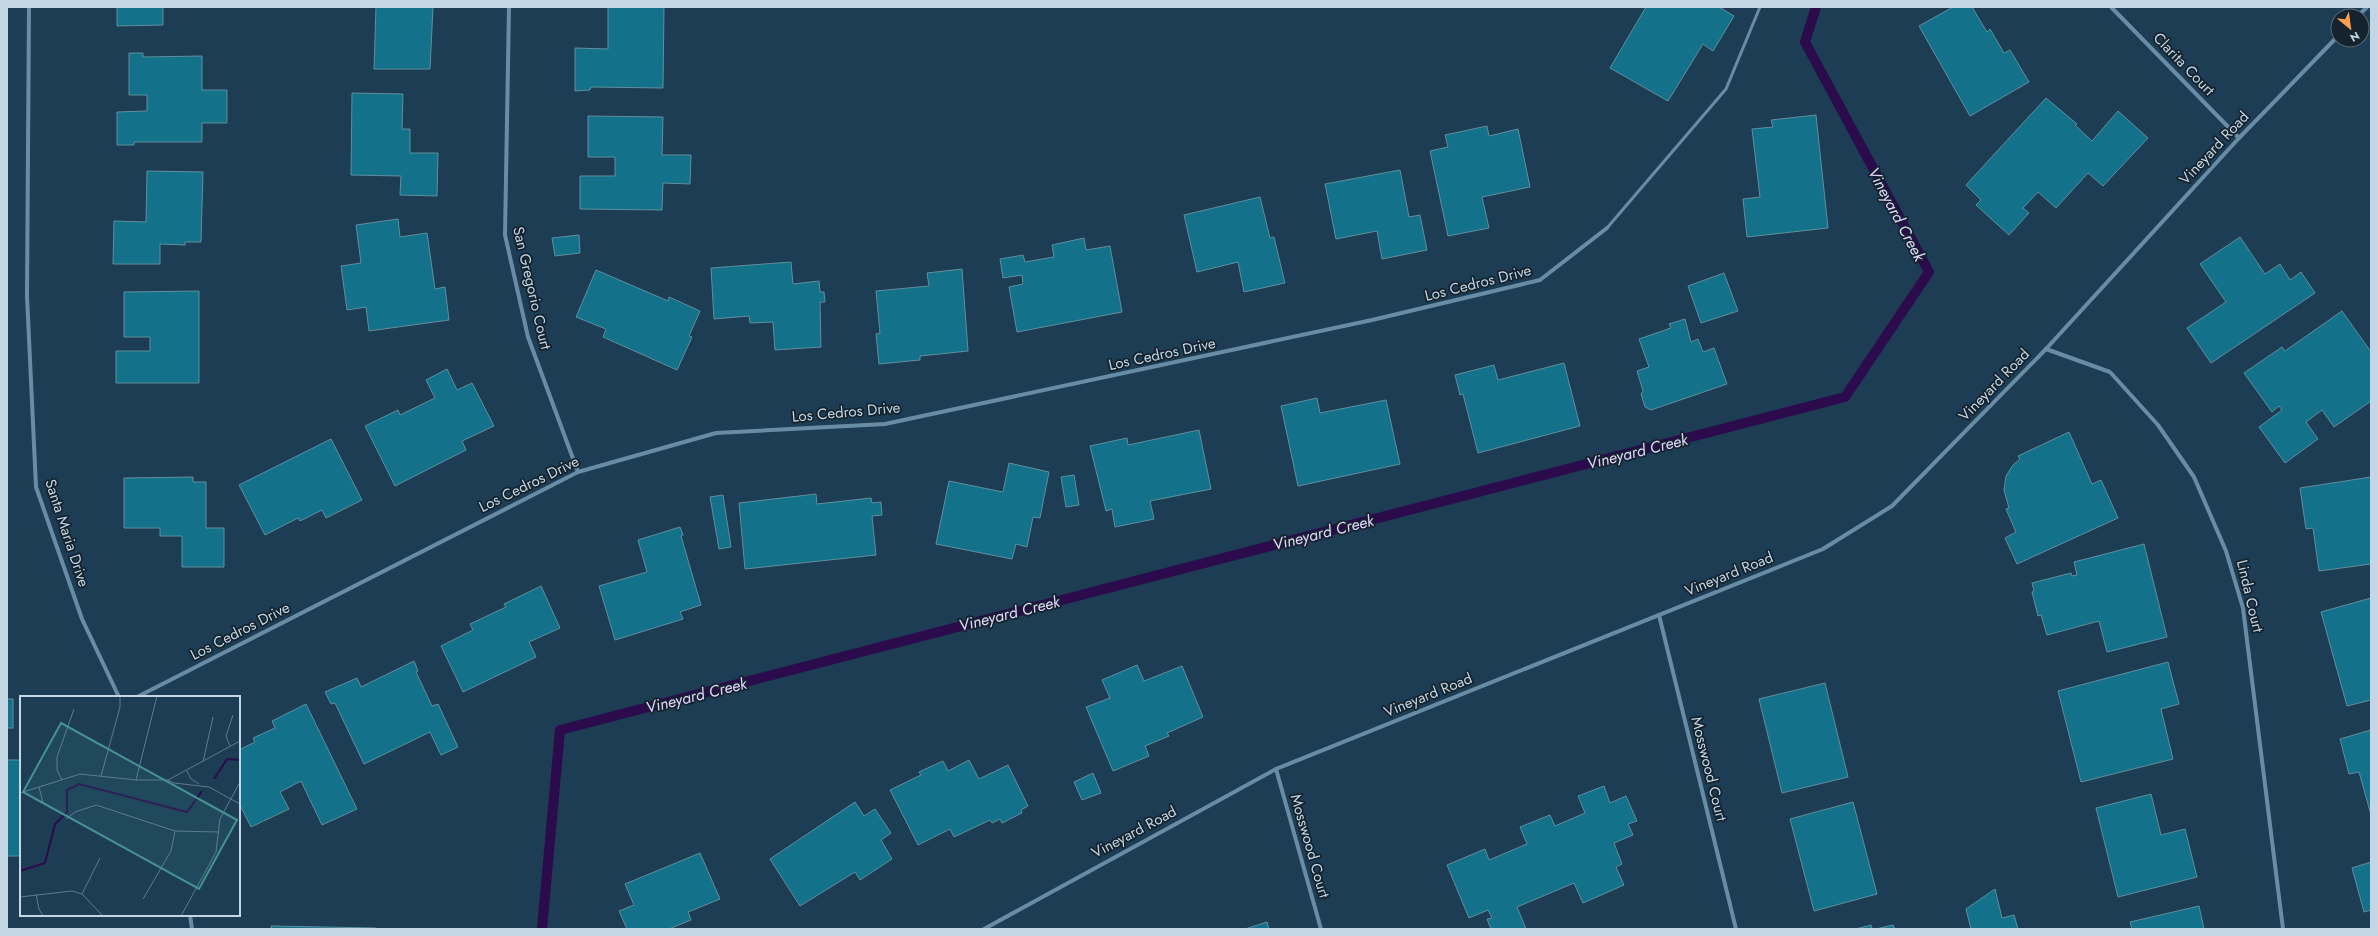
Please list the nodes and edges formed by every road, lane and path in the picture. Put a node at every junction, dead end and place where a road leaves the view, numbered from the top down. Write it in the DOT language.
graph roads {
  1 [pos="29,7"];
  2 [pos="509,7"];
  3 [pos="1760,7"];
  4 [pos="2111,7"];
  5 [pos="2330,44"];
  6 [pos="2239,138"];
  7 [pos="1607,228"];
  8 [pos="2046,349"];
  9 [pos="578,472"];
  10 [pos="1659,615"];
  11 [pos="119,696"];
  12 [pos="139,696"];
  13 [pos="1276,769"];
  14 [pos="190,916"];
  15 [pos="192,929"];
  16 [pos="984,929"];
  17 [pos="1321,929"];
  18 [pos="1736,929"];
  19 [pos="2283,929"];
  1 -- 11 [label="street, Santa Maria Drive"];
  2 -- 9 [label="street, San Gregorio Court"];
  3 -- 7 [label="lane"];
  4 -- 6 [label="street, Clarita Court"];
  5 -- 6 [label="street, Vineyard Road"];
  6 -- 8 [label="street, Vineyard Road"];
  7 -- 9 [label="street, Los Cedros Drive"];
  8 -- 10 [label="street, Vineyard Road"];
  8 -- 19 [label="street, Linda Court"];
  9 -- 12 [label="street, Los Cedros Drive"];
  10 -- 13 [label="street, Vineyard Road"];
  10 -- 18 [label="street, Mosswood Court"];
  13 -- 16 [label="street, Vineyard Road"];
  13 -- 17 [label="street, Mosswood Court"];
  14 -- 15 [label="street"];
}
